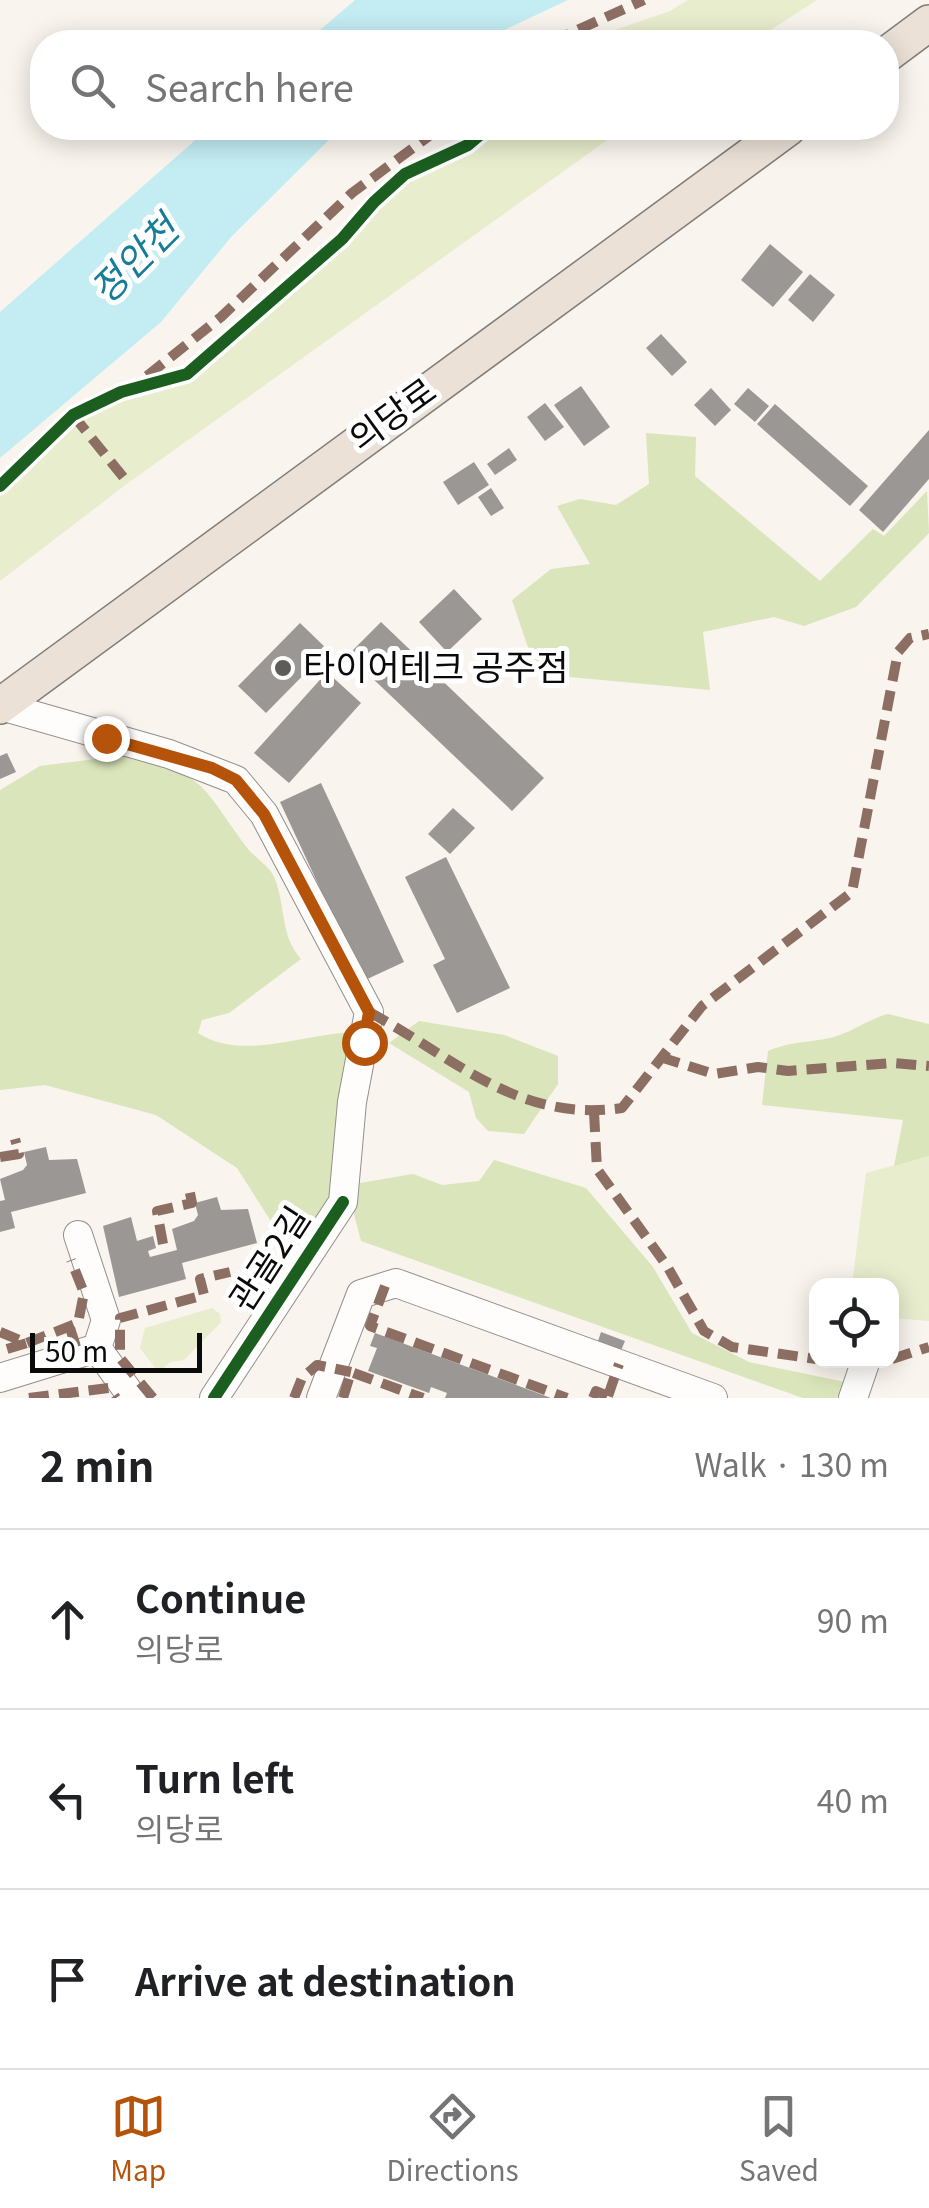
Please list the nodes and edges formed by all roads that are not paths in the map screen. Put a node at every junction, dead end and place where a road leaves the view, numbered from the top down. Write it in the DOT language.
graph roads {
  1 [pos="929,24"];
  2 [pos="899,46"];
  3 [pos="772,140"];
  4 [pos="0,706"];
  5 [pos="343,1202"];
  6 [pos="78,1235"];
  7 [pos="98,1348"];
  8 [pos="863,1368"];
  9 [pos="0,1378"];
  10 [pos="133,1398"];
  11 [pos="214,1398"];
  12 [pos="321,1398"];
  13 [pos="713,1398"];
  14 [pos="853,1398"];
  1 -- 2 [label="main road"];
  3 -- 4 [label="main road, 의당로"];
  4 -- 5 [label="street, 의당로"];
  5 -- 11 [label="street, 관골2길"];
  6 -- 7 [label="street"];
  7 -- 9 [label="street"];
  7 -- 10 [label="street"];
  8 -- 14 [label="street"];
  12 -- 13 [label="street"];
}
